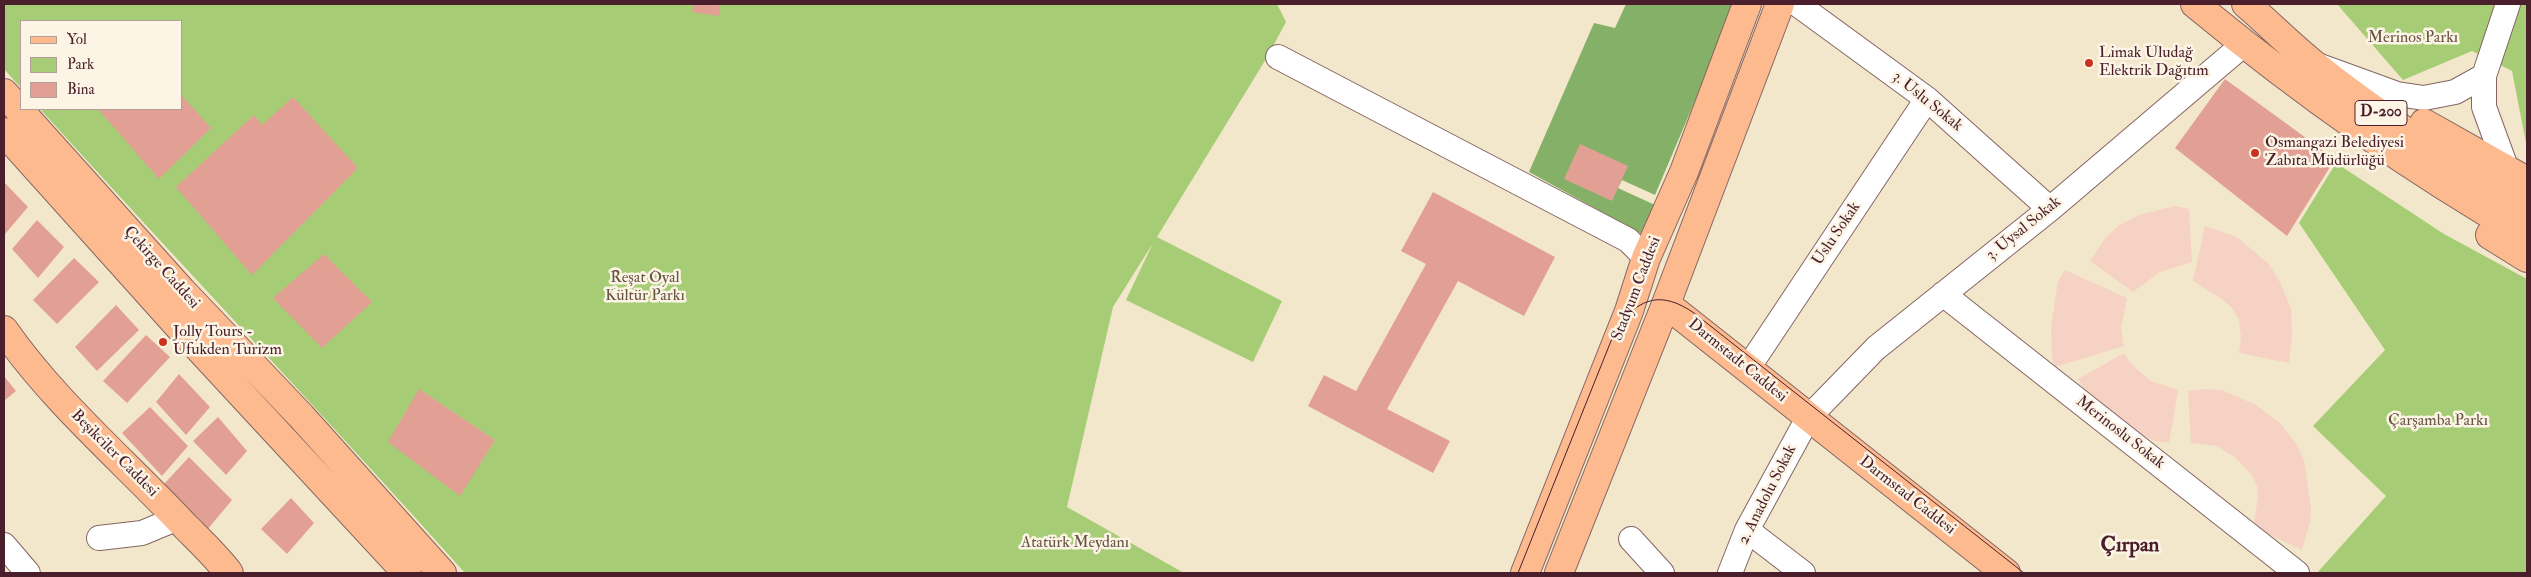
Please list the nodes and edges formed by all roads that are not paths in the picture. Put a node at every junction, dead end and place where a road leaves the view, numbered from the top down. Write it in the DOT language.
graph roads {
  1 [pos="1747,4"];
  2 [pos="1780,4"];
  3 [pos="1797,4"];
  4 [pos="2195,4"];
  5 [pos="2246,4"];
  6 [pos="2508,4"];
  7 [pos="2244,44"];
  8 [pos="1278,57"];
  9 [pos="2312,63"];
  10 [pos="2484,76"];
  11 [pos="4,94"];
  12 [pos="1927,99"];
  13 [pos="2356,126"];
  14 [pos="4,132"];
  15 [pos="2517,175"];
  16 [pos="2527,206"];
  17 [pos="2050,209"];
  18 [pos="2527,236"];
  19 [pos="1646,258"];
  20 [pos="2527,258"];
  21 [pos="1943,294"];
  22 [pos="1666,304"];
  23 [pos="4,330"];
  24 [pos="1748,368"];
  25 [pos="1808,418"];
  26 [pos="178,518"];
  27 [pos="1747,530"];
  28 [pos="99,538"];
  29 [pos="1631,539"];
  30 [pos="4,545"];
  31 [pos="28,573"];
  32 [pos="229,573"];
  33 [pos="408,573"];
  34 [pos="442,573"];
  35 [pos="1525,573"];
  36 [pos="1559,573"];
  37 [pos="1662,573"];
  38 [pos="1730,573"];
  39 [pos="1803,573"];
  40 [pos="2006,573"];
  41 [pos="2297,573"];
  1 -- 19 [label="main road, Stadyum Caddesi"];
  2 -- 22 [label="main road"];
  3 -- 12 [label="street, 3. Uslu Sokak"];
  4 -- 7 [label="main road, D-200"];
  5 -- 9 [label="main road, D-200"];
  6 -- 10 [label="street"];
  7 -- 13 [label="main road, D-200"];
  7 -- 17 [label="street, 3. Uysal Sokak"];
  8 -- 19 [label="street"];
  9 -- 10 [label="street"];
  9 -- 15 [label="main road"];
  9 -- 16 [label="main road, D-200"];
  10 -- 15 [label="street"];
  11 -- 34 [label="main road, Çekirge Caddesi"];
  12 -- 17 [label="street, 3. Uslu Sokak"];
  12 -- 24 [label="street, Uslu Sokak"];
  13 -- 18 [label="main road, D-200"];
  13 -- 20 [label="main road"];
  14 -- 33 [label="main road, Çekirge Caddesi"];
  17 -- 21 [label="street, 3. Uysal Sokak"];
  19 -- 35 [label="main road, Stadyum Caddesi"];
  21 -- 25 [label="street, 3. Uysal Sokak"];
  21 -- 41 [label="street, Merinoslu Sokak"];
  22 -- 24 [label="main road, Darmstadt Caddesi"];
  22 -- 36 [label="main road"];
  23 -- 26 [label="main road, Beşikciler Caddesi"];
  24 -- 25 [label="main road, Darmstadt Caddesi"];
  25 -- 27 [label="street, 2. Anadolu Sokak"];
  25 -- 40 [label="main road, Darmstad Caddesi"];
  26 -- 28 [label="street"];
  26 -- 32 [label="main road, Beşikciler Caddesi"];
  27 -- 38 [label="street, 2. Anadolu Sokak"];
  27 -- 39 [label="street"];
  29 -- 37 [label="street"];
  30 -- 31 [label="street"];
}
